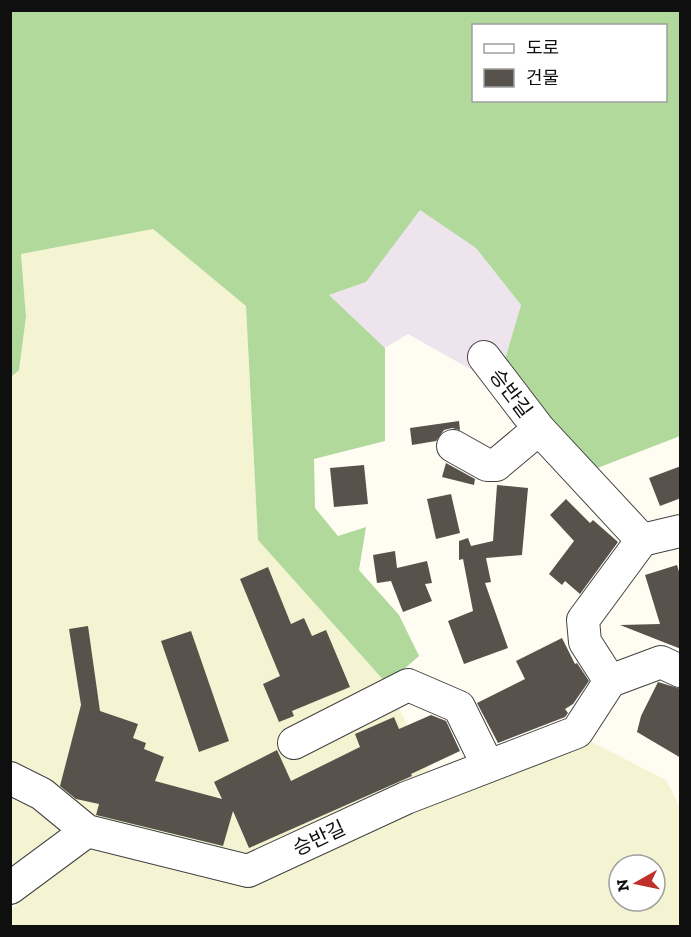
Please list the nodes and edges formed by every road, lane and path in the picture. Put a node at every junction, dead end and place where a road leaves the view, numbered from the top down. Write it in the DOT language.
graph roads {
  1 [pos="484,357"];
  2 [pos="539,429"];
  3 [pos="453,446"];
  4 [pos="681,531"];
  5 [pos="642,540"];
  6 [pos="681,671"];
  7 [pos="610,681"];
  8 [pos="294,743"];
  9 [pos="488,766"];
  10 [pos="10,778"];
  11 [pos="87,831"];
  12 [pos="10,888"];
  1 -- 2 [label="street, 승반길"];
  2 -- 3 [label="street, 승반길"];
  2 -- 5 [label="street, 승반길"];
  4 -- 5 [label="street"];
  5 -- 7 [label="street"];
  6 -- 7 [label="street"];
  7 -- 9 [label="street, 승반길"];
  8 -- 9 [label="street"];
  9 -- 11 [label="street, 승반길"];
  10 -- 11 [label="street"];
  11 -- 12 [label="street"];
}
